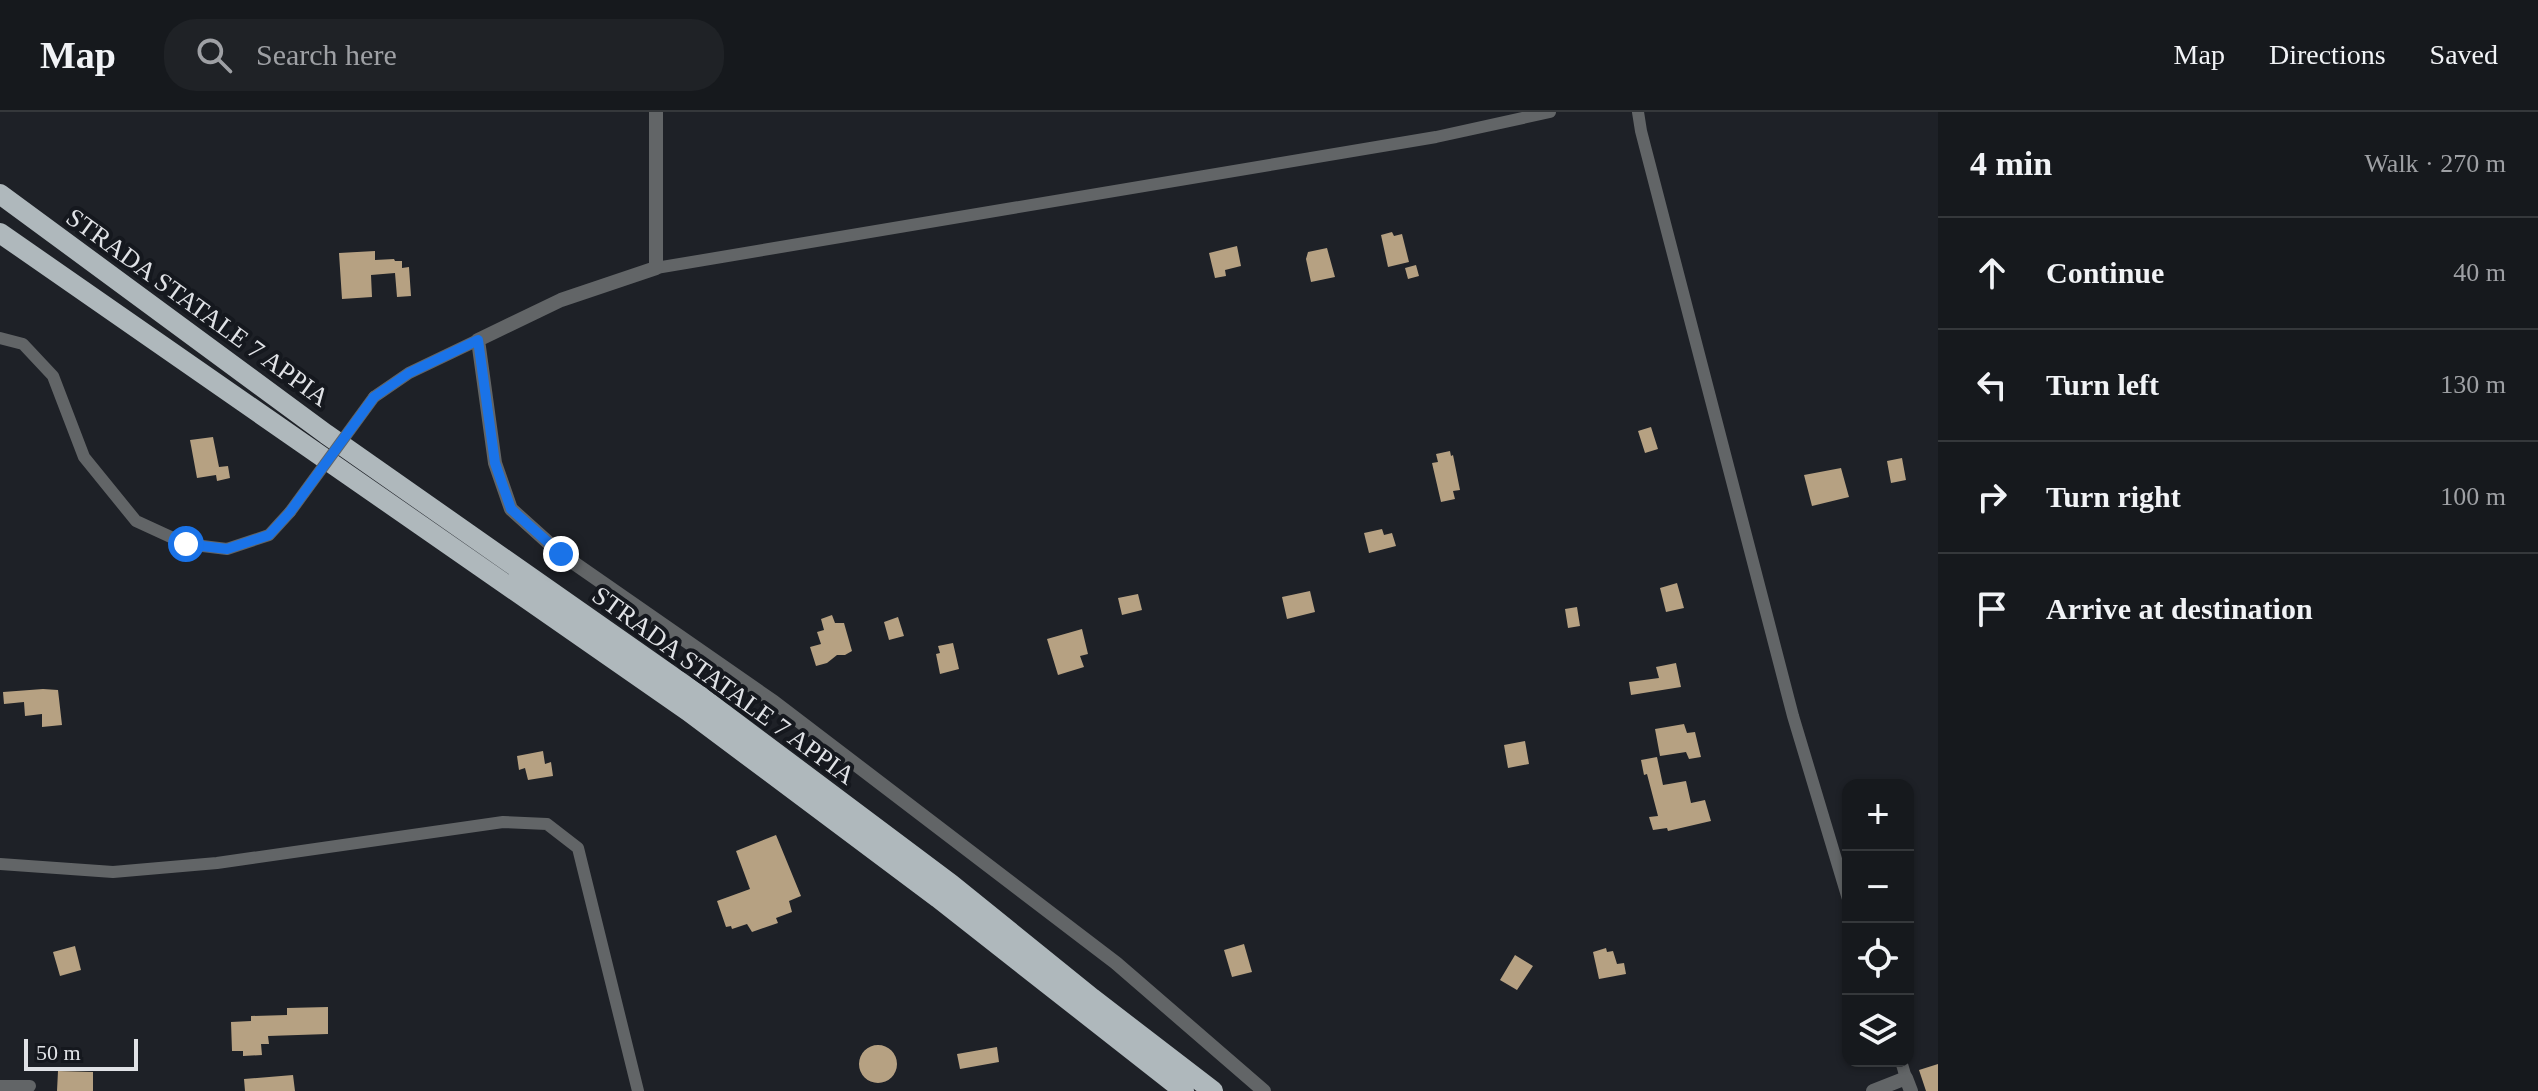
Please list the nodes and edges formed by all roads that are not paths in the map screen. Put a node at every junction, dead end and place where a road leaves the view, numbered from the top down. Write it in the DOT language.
graph roads {
  1 [pos="656,112"];
  2 [pos="1550,112"];
  3 [pos="1638,112"];
  4 [pos="0,194"];
  5 [pos="0,233"];
  6 [pos="656,268"];
  7 [pos="0,338"];
  8 [pos="478,340"];
  9 [pos="0,864"];
  10 [pos="1842,879"];
  11 [pos="1909,1084"];
  12 [pos="0,1086"];
  13 [pos="30,1086"];
  14 [pos="638,1091"];
  15 [pos="1184,1091"];
  16 [pos="1213,1091"];
  17 [pos="1264,1091"];
  18 [pos="1873,1091"];
  1 -- 6 [label="street"];
  2 -- 6 [label="street"];
  3 -- 10 [label="street"];
  4 -- 16 [label="highway, STRADA STATALE 7 APPIA"];
  5 -- 15 [label="highway, STRADA STATALE 7 APPIA"];
  6 -- 8 [label="street"];
  7 -- 8 [label="street, bridge"];
  8 -- 17 [label="street"];
  9 -- 14 [label="street"];
  11 -- 18 [label="street"];
  12 -- 13 [label="street"];
}
